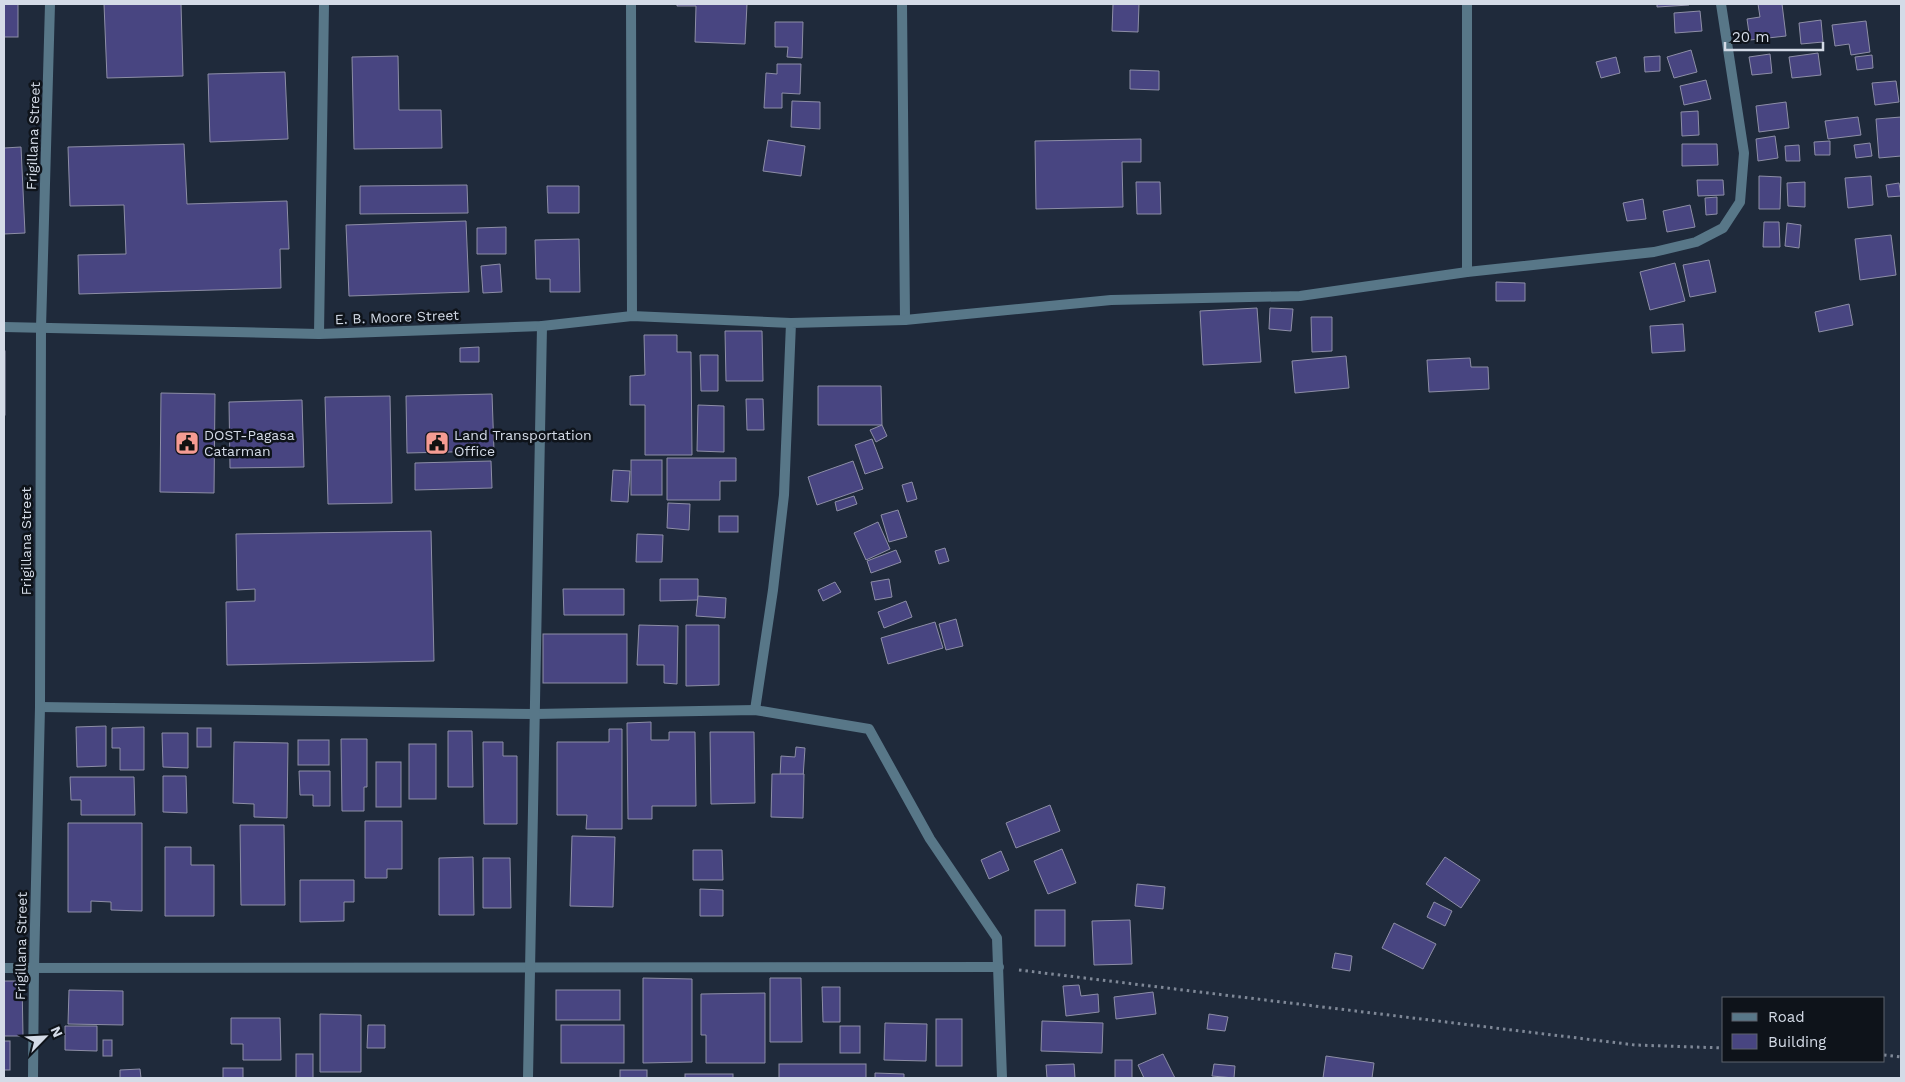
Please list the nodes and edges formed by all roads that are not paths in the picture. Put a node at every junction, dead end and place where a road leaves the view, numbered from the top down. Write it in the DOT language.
graph roads {
  1 [pos="50,4"];
  2 [pos="324,4"];
  3 [pos="631,4"];
  4 [pos="902,4"];
  5 [pos="1467,4"];
  6 [pos="1720,4"];
  7 [pos="1467,272"];
  8 [pos="632,316"];
  9 [pos="905,320"];
  10 [pos="791,323"];
  11 [pos="542,326"];
  12 [pos="4,327"];
  13 [pos="41,328"];
  14 [pos="318,334"];
  15 [pos="40,707"];
  16 [pos="755,710"];
  17 [pos="534,714"];
  18 [pos="530,967"];
  19 [pos="999,967"];
  20 [pos="4,968"];
  21 [pos="34,969"];
  22 [pos="33,1078"];
  23 [pos="528,1078"];
  24 [pos="1002,1078"];
  1 -- 13 [label="street, Frigillana Street"];
  2 -- 14 [label="street"];
  3 -- 8 [label="street"];
  4 -- 9 [label="street"];
  5 -- 7 [label="street"];
  6 -- 7 [label="street, E. B. Moore Street"];
  7 -- 9 [label="street, E. B. Moore Street"];
  8 -- 10 [label="street, E. B. Moore Street"];
  8 -- 11 [label="street, E. B. Moore Street"];
  9 -- 10 [label="street, E. B. Moore Street"];
  10 -- 16 [label="street"];
  11 -- 14 [label="street, E. B. Moore Street"];
  11 -- 17 [label="street"];
  12 -- 13 [label="street, E. B. Moore Street"];
  13 -- 14 [label="street, E. B. Moore Street"];
  13 -- 15 [label="street, Frigillana Street"];
  15 -- 17 [label="street"];
  15 -- 21 [label="street, Frigillana Street"];
  16 -- 17 [label="street"];
  16 -- 19 [label="street"];
  17 -- 18 [label="street"];
  18 -- 19 [label="street"];
  18 -- 21 [label="street"];
  18 -- 23 [label="street"];
  19 -- 24 [label="street"];
  20 -- 21 [label="street"];
  21 -- 22 [label="street, Frigillana Street"];
}
